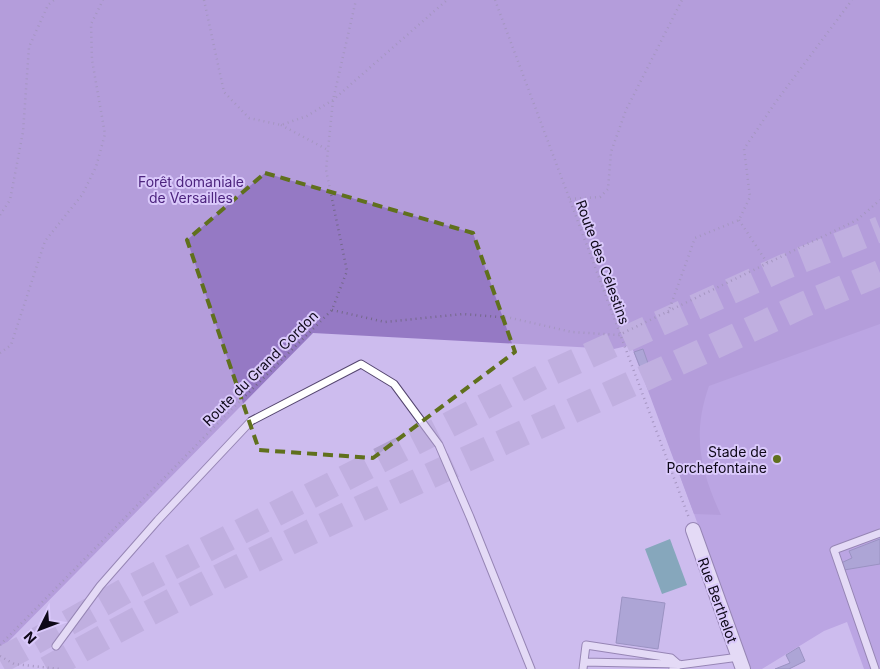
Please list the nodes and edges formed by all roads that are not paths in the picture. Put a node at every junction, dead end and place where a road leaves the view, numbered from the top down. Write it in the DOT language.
graph roads {
  1 [pos="693,530"];
  2 [pos="880,533"];
  3 [pos="56,646"];
  4 [pos="741,663"];
  5 [pos="673,664"];
  6 [pos="583,665"];
  7 [pos="531,669"];
  8 [pos="875,669"];
  1 -- 4 [label="street, Rue Berthelot"];
  2 -- 8 [label="lane"];
  3 -- 7 [label="lane"];
  4 -- 5 [label="lane"];
  5 -- 6 [label="lane"];
  5 -- 6 [label="lane"];
}
